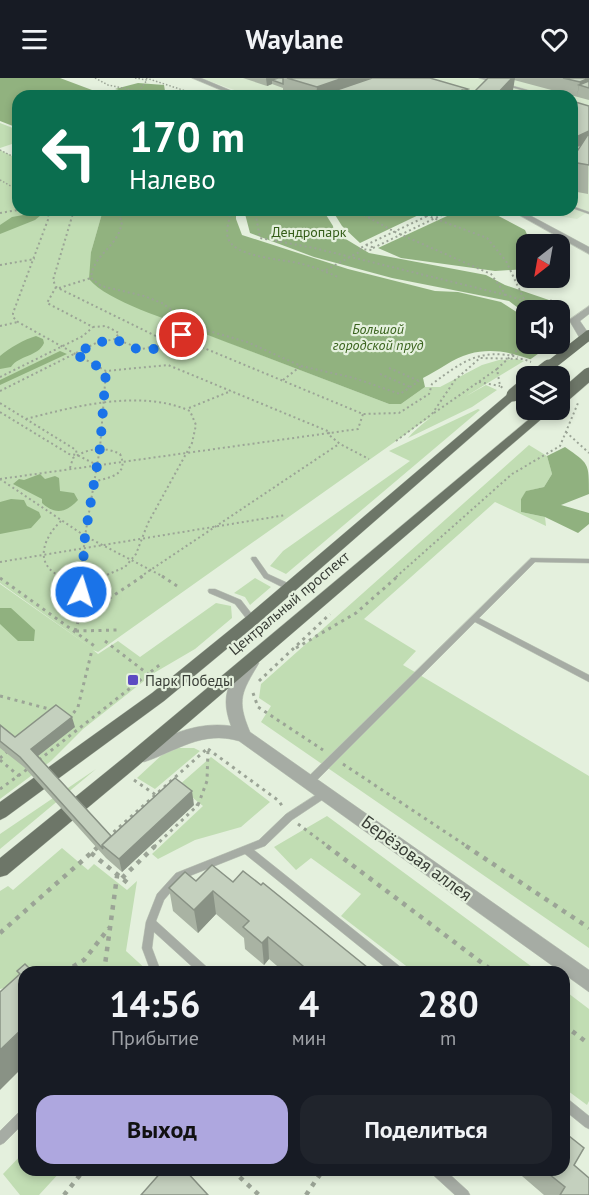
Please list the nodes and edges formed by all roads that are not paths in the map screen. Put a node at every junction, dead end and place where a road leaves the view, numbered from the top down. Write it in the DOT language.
graph roads {
  1 [pos="195,78"];
  2 [pos="481,78"];
  3 [pos="226,90"];
  4 [pos="525,90"];
  5 [pos="525,216"];
  6 [pos="589,251"];
  7 [pos="589,309"];
  8 [pos="589,337"];
  9 [pos="550,366"];
  10 [pos="589,374"];
  11 [pos="570,390"];
  12 [pos="516,392"];
  13 [pos="534,420"];
  14 [pos="254,559"];
  15 [pos="589,561"];
  16 [pos="289,587"];
  17 [pos="212,591"];
  18 [pos="474,618"];
  19 [pos="252,620"];
  20 [pos="260,652"];
  21 [pos="589,679"];
  22 [pos="244,736"];
  23 [pos="133,760"];
  24 [pos="309,782"];
  25 [pos="325,793"];
  26 [pos="0,812"];
  27 [pos="245,849"];
  28 [pos="0,869"];
  29 [pos="151,922"];
  30 [pos="154,966"];
  31 [pos="199,966"];
  32 [pos="391,966"];
  33 [pos="567,966"];
  34 [pos="570,968"];
  35 [pos="589,982"];
  36 [pos="570,1108"];
  37 [pos="18,1121"];
  38 [pos="589,1122"];
  39 [pos="0,1139"];
  40 [pos="443,1176"];
  41 [pos="465,1195"];
  1 -- 3 [label="street"];
  2 -- 4 [label="lane"];
  5 -- 6 [label="street"];
  7 -- 8 [label="street"];
  8 -- 9 [label="main road, bridge"];
  10 -- 11 [label="main road, bridge"];
  12 -- 16 [label="main road, Центральный проспект, bridge"];
  13 -- 20 [label="main road, Центральный проспект"];
  14 -- 16 [label="lane"];
  15 -- 18 [label="lane"];
  16 -- 19 [label="main road, Центральный проспект"];
  17 -- 19 [label="lane"];
  18 -- 21 [label="lane"];
  18 -- 24 [label="lane"];
  19 -- 26 [label="main road, Центральный проспект"];
  20 -- 22 [label="street"];
  20 -- 23 [label="main road, Центральный проспект"];
  22 -- 23 [label="street"];
  22 -- 24 [label="street, Берёзовая аллея"];
  23 -- 28 [label="main road, Центральный проспект"];
  24 -- 25 [label="street, Берёзовая аллея"];
  25 -- 27 [label="lane"];
  25 -- 33 [label="street, Берёзовая аллея"];
  27 -- 29 [label="lane"];
  27 -- 32 [label="lane"];
  29 -- 30 [label="lane"];
  29 -- 31 [label="lane"];
  34 -- 35 [label="street, Берёзовая аллея"];
  36 -- 38 [label="lane"];
  37 -- 39 [label="lane"];
  40 -- 41 [label="lane"];
}
